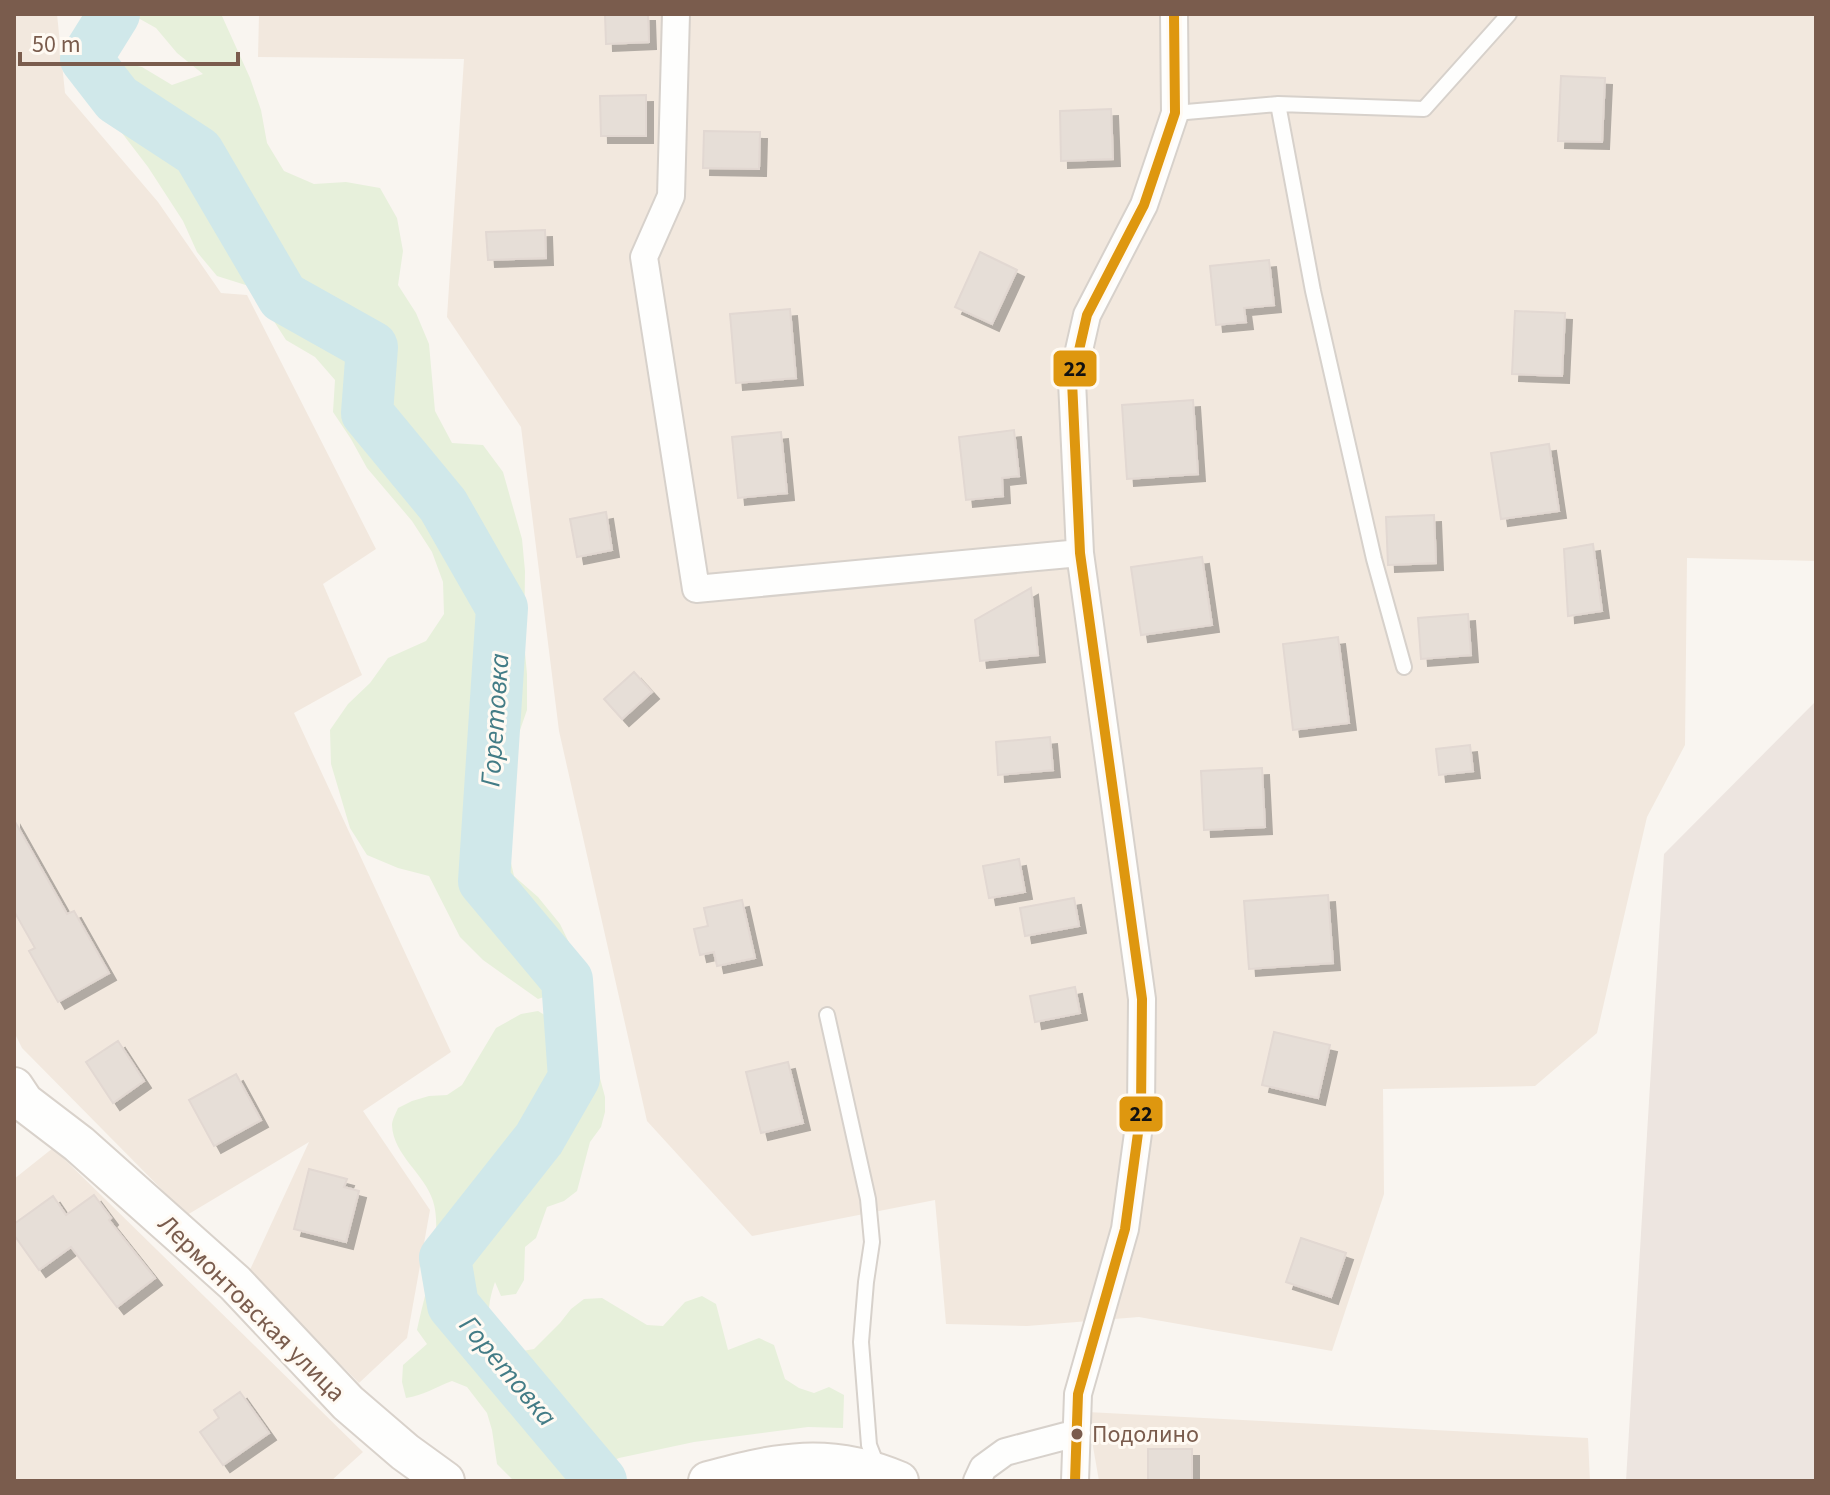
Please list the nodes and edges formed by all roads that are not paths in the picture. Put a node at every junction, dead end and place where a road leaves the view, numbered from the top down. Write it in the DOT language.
graph roads {
  1 [pos="676,14"];
  2 [pos="1174,14"];
  3 [pos="1509,14"];
  4 [pos="1278,104"];
  5 [pos="1175,113"];
  6 [pos="1080,553"];
  7 [pos="1404,667"];
  8 [pos="827,1015"];
  9 [pos="17,1100"];
  10 [pos="1077,1433"];
  11 [pos="889,1477"];
  12 [pos="445,1481"];
  13 [pos="708,1481"];
  14 [pos="977,1481"];
  15 [pos="1075,1481"];
  1 -- 6 [label="street"];
  2 -- 5 [label="street"];
  3 -- 4 [label="lane"];
  4 -- 5 [label="lane"];
  4 -- 7 [label="lane"];
  5 -- 6 [label="street"];
  6 -- 10 [label="street"];
  8 -- 11 [label="lane"];
  9 -- 12 [label="street, Лермонтовская улица"];
  10 -- 14 [label="street"];
  10 -- 15 [label="street"];
  11 -- 13 [label="street"];
}
